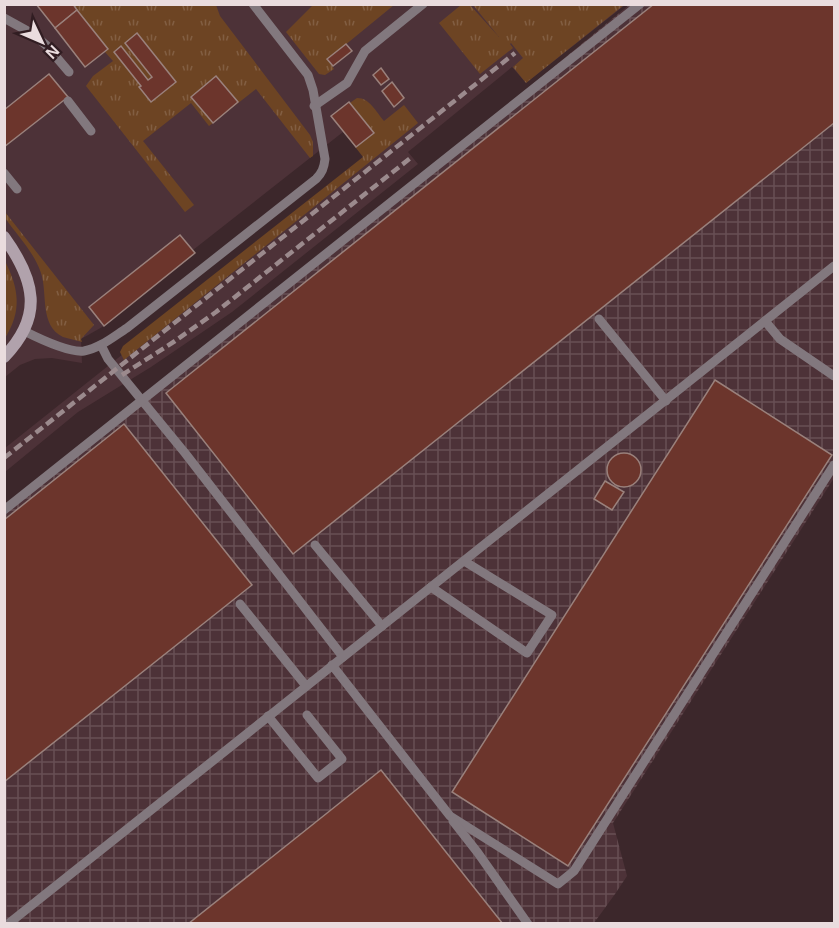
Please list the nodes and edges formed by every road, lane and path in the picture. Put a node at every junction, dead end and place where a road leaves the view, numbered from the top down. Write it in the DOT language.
graph roads {
  1 [pos="253,4"];
  2 [pos="423,4"];
  3 [pos="640,4"];
  4 [pos="4,18"];
  5 [pos="69,72"];
  6 [pos="68,101"];
  7 [pos="314,106"];
  8 [pos="91,131"];
  9 [pos="4,173"];
  10 [pos="17,189"];
  11 [pos="4,237"];
  12 [pos="834,266"];
  13 [pos="599,319"];
  14 [pos="765,321"];
  15 [pos="24,331"];
  16 [pos="101,345"];
  17 [pos="4,357"];
  18 [pos="834,376"];
  19 [pos="143,400"];
  20 [pos="666,400"];
  21 [pos="834,465"];
  22 [pos="4,510"];
  23 [pos="315,545"];
  24 [pos="464,561"];
  25 [pos="430,587"];
  26 [pos="240,604"];
  27 [pos="382,626"];
  28 [pos="343,657"];
  29 [pos="332,665"];
  30 [pos="306,686"];
  31 [pos="307,715"];
  32 [pos="268,716"];
  33 [pos="450,816"];
  34 [pos="8,924"];
  35 [pos="528,924"];
  1 -- 7 [label="lane"];
  2 -- 7 [label="lane"];
  3 -- 19 [label="lane"];
  4 -- 5 [label="lane"];
  6 -- 8 [label="lane"];
  7 -- 16 [label="lane"];
  9 -- 10 [label="lane"];
  11 -- 15 [label="street"];
  12 -- 14 [label="lane"];
  13 -- 20 [label="lane"];
  14 -- 18 [label="lane"];
  14 -- 20 [label="lane"];
  15 -- 16 [label="lane"];
  15 -- 17 [label="street"];
  16 -- 19 [label="lane"];
  19 -- 22 [label="lane"];
  19 -- 28 [label="lane"];
  20 -- 24 [label="lane"];
  21 -- 33 [label="lane"];
  23 -- 27 [label="lane"];
  24 -- 25 [label="lane"];
  24 -- 25 [label="lane"];
  25 -- 27 [label="lane"];
  26 -- 30 [label="lane"];
  27 -- 28 [label="lane"];
  28 -- 29 [label="lane"];
  29 -- 30 [label="lane"];
  29 -- 33 [label="lane"];
  30 -- 32 [label="lane"];
  31 -- 32 [label="lane"];
  32 -- 34 [label="lane"];
  33 -- 35 [label="lane"];
}
